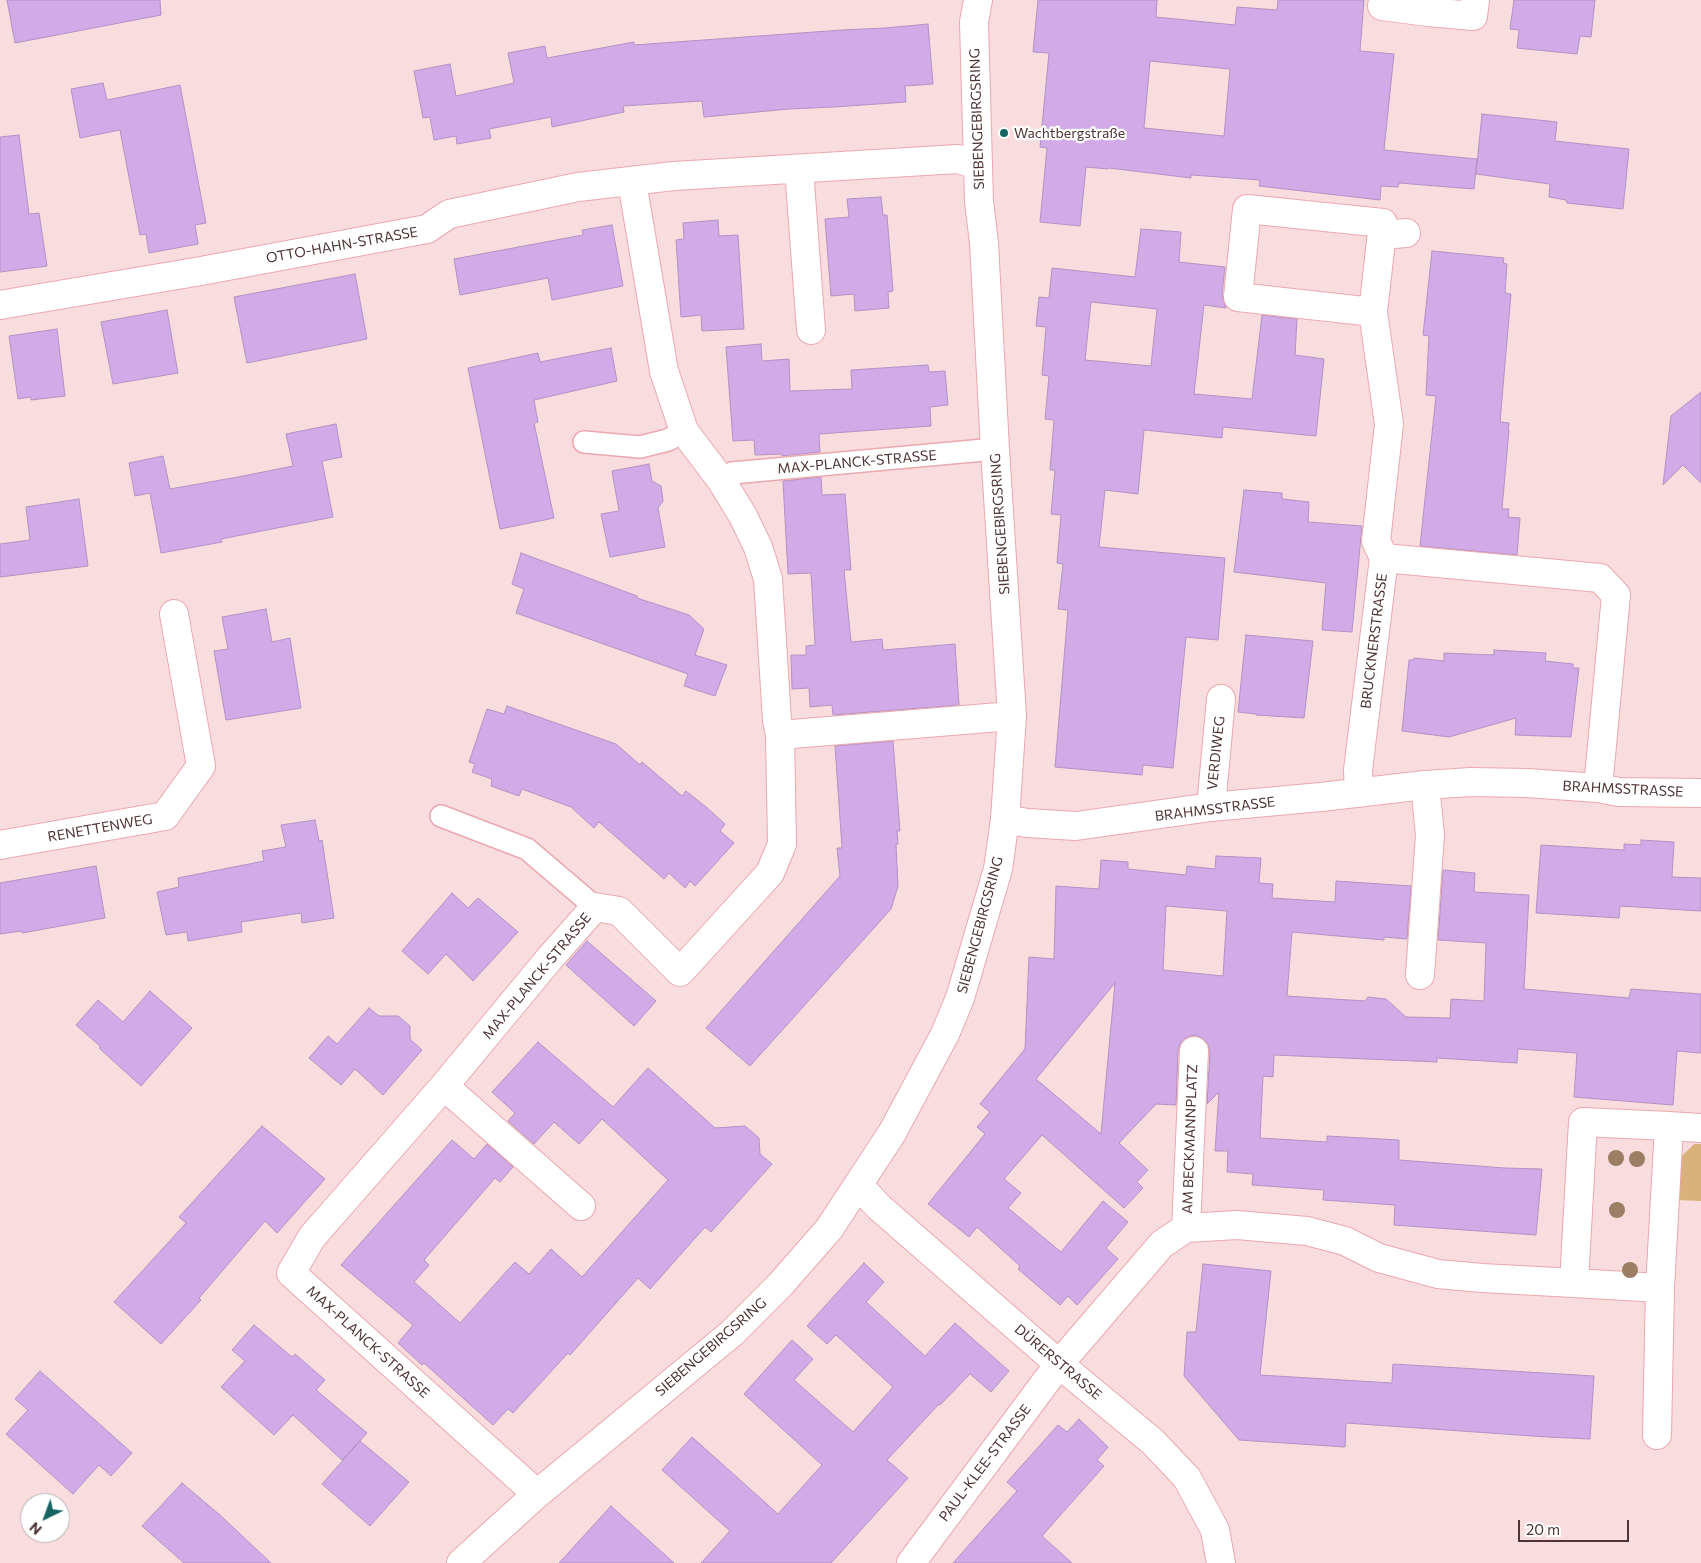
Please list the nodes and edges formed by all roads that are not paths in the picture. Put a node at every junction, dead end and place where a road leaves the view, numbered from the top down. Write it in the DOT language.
graph roads {
  1 [pos="978,0"];
  2 [pos="1383,0"];
  3 [pos="1475,0"];
  4 [pos="978,165"];
  5 [pos="799,168"];
  6 [pos="632,182"];
  7 [pos="0,306"];
  8 [pos="1373,312"];
  9 [pos="811,330"];
  10 [pos="684,431"];
  11 [pos="584,442"];
  12 [pos="995,449"];
  13 [pos="721,480"];
  14 [pos="1384,558"];
  15 [pos="174,614"];
  16 [pos="1221,699"];
  17 [pos="1012,716"];
  18 [pos="780,735"];
  19 [pos="1425,785"];
  20 [pos="1598,788"];
  21 [pos="1359,793"];
  22 [pos="1701,793"];
  23 [pos="1211,808"];
  24 [pos="441,816"];
  25 [pos="1005,819"];
  26 [pos="0,845"];
  27 [pos="595,907"];
  28 [pos="1420,975"];
  29 [pos="1194,1051"];
  30 [pos="444,1086"];
  31 [pos="1669,1126"];
  32 [pos="1701,1128"];
  33 [pos="859,1186"];
  34 [pos="581,1206"];
  35 [pos="1186,1228"];
  36 [pos="1574,1283"];
  37 [pos="1660,1288"];
  38 [pos="1059,1364"];
  39 [pos="1657,1435"];
  40 [pos="537,1494"];
  41 [pos="461,1563"];
  42 [pos="911,1563"];
  43 [pos="1221,1563"];
  1 -- 4 [label="street, SIEBENGEBIRGSRING"];
  2 -- 3 [label="street"];
  4 -- 5 [label="street, OTTO-HAHN-STRASSE"];
  4 -- 12 [label="street, SIEBENGEBIRGSRING"];
  5 -- 6 [label="street, OTTO-HAHN-STRASSE"];
  5 -- 9 [label="street"];
  6 -- 7 [label="street, OTTO-HAHN-STRASSE"];
  6 -- 10 [label="street, MAX-PLANCK-STRASSE"];
  8 -- 8 [label="street, BRUCKNERSTRASSE"];
  8 -- 14 [label="street, BRUCKNERSTRASSE"];
  10 -- 11 [label="lane"];
  10 -- 13 [label="street, MAX-PLANCK-STRASSE"];
  12 -- 13 [label="lane, MAX-PLANCK-STRASSE"];
  12 -- 17 [label="street, SIEBENGEBIRGSRING"];
  13 -- 18 [label="street, MAX-PLANCK-STRASSE"];
  14 -- 20 [label="street"];
  14 -- 21 [label="street, BRUCKNERSTRASSE"];
  15 -- 26 [label="street, RENETTENWEG"];
  16 -- 23 [label="street, VERDIWEG"];
  17 -- 18 [label="street"];
  17 -- 25 [label="street, SIEBENGEBIRGSRING"];
  18 -- 27 [label="street, MAX-PLANCK-STRASSE"];
  19 -- 20 [label="street, BRAHMSSTRASSE"];
  19 -- 21 [label="street, BRAHMSSTRASSE"];
  19 -- 28 [label="street"];
  20 -- 22 [label="street, BRAHMSSTRASSE"];
  21 -- 23 [label="street, BRAHMSSTRASSE"];
  23 -- 25 [label="street, BRAHMSSTRASSE"];
  24 -- 27 [label="lane"];
  25 -- 33 [label="street, SIEBENGEBIRGSRING"];
  27 -- 30 [label="street, MAX-PLANCK-STRASSE"];
  29 -- 35 [label="street, AM BECKMANNPLATZ"];
  30 -- 34 [label="street"];
  30 -- 40 [label="street, MAX-PLANCK-STRASSE"];
  31 -- 32 [label="street"];
  31 -- 36 [label="street"];
  31 -- 37 [label="street"];
  33 -- 38 [label="street, DÜRERSTRASSE"];
  33 -- 40 [label="street, SIEBENGEBIRGSRING"];
  35 -- 36 [label="street, AM BECKMANNPLATZ"];
  35 -- 38 [label="street, AM BECKMANNPLATZ"];
  36 -- 37 [label="street, AM BECKMANNPLATZ"];
  37 -- 39 [label="street"];
  38 -- 42 [label="street, PAUL-KLEE-STRASSE"];
  38 -- 43 [label="street, DÜRERSTRASSE"];
  40 -- 41 [label="street, SIEBENGEBIRGSRING"];
}
